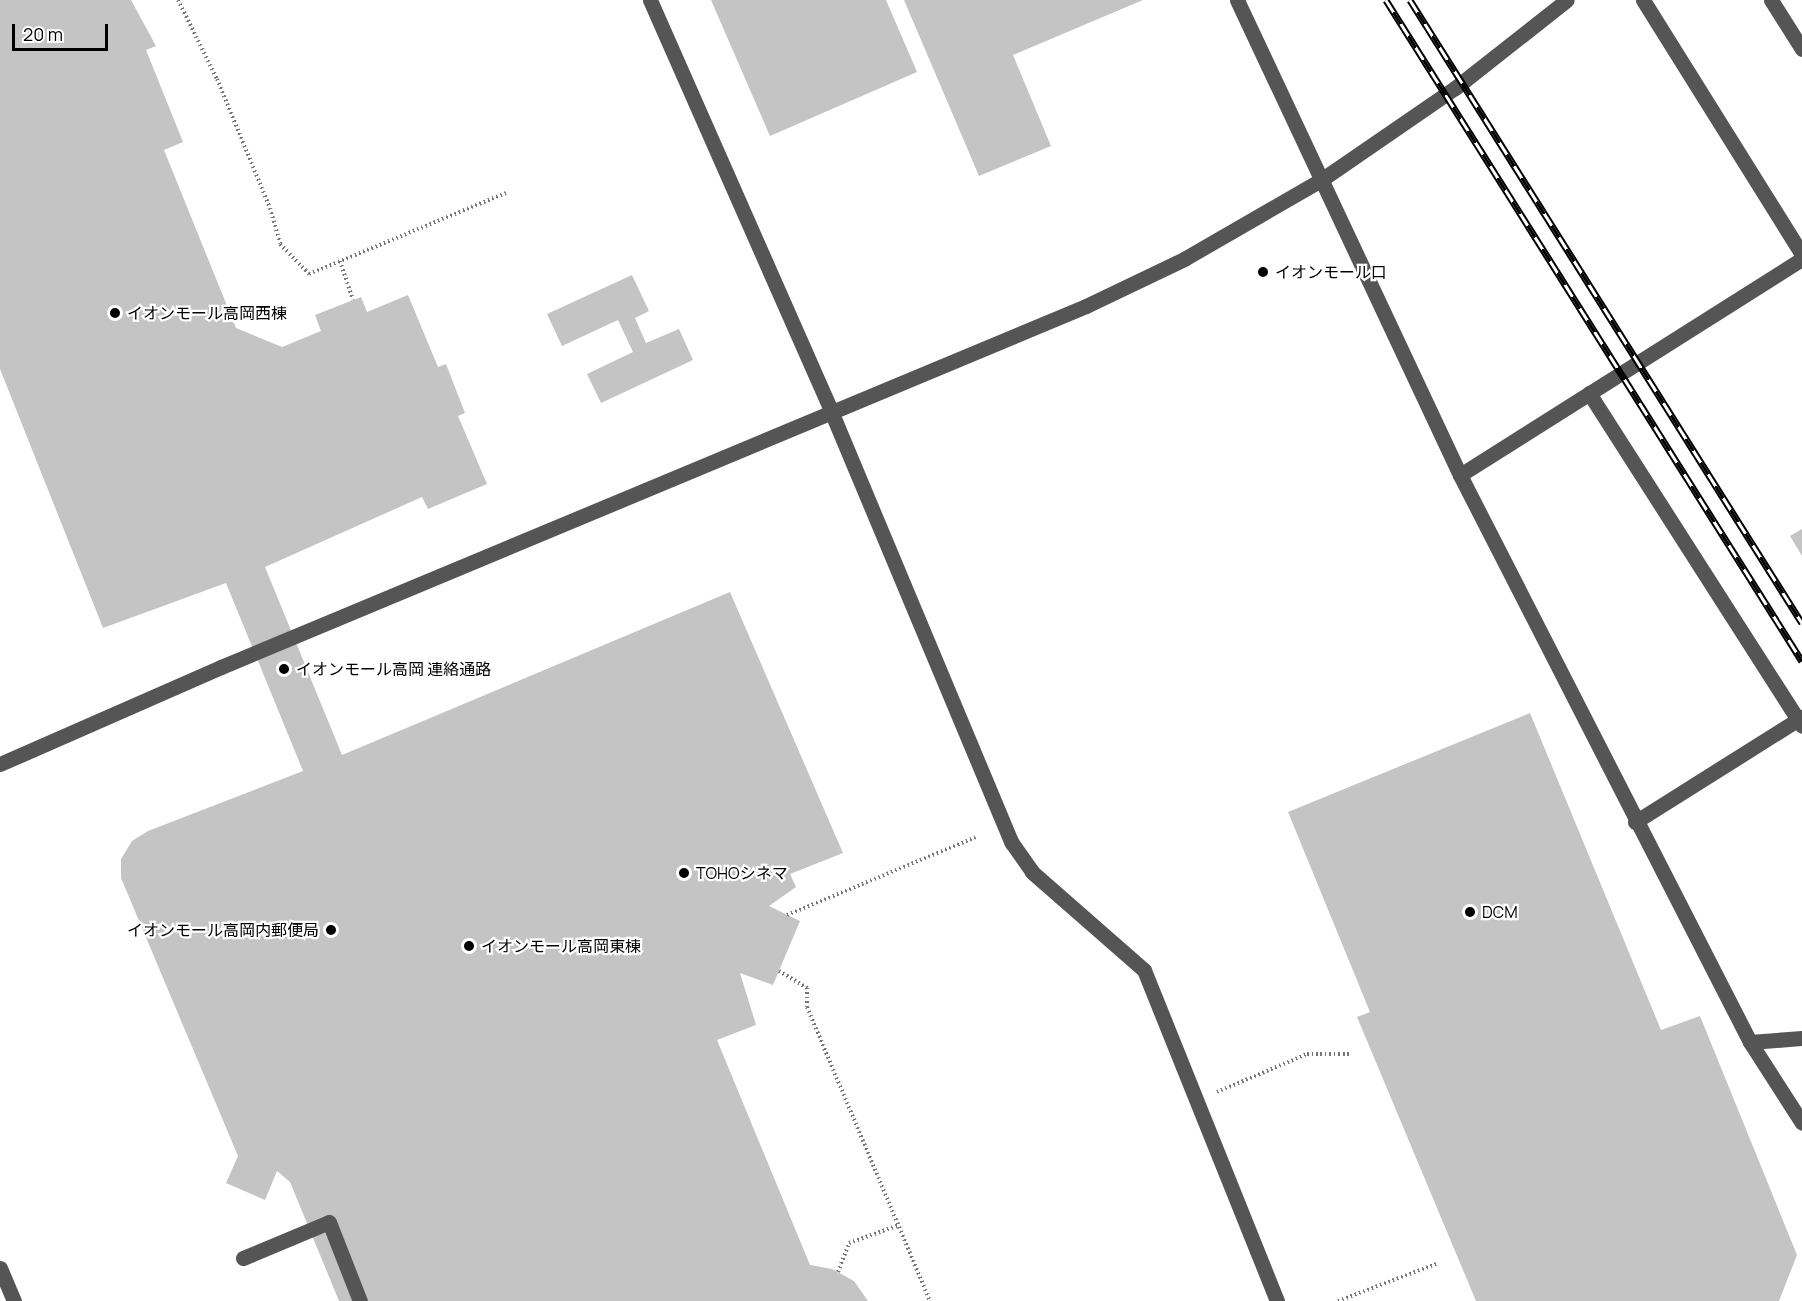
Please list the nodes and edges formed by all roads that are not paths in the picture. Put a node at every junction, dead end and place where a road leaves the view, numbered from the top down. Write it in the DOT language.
graph roads {
  1 [pos="650,0"];
  2 [pos="1237,0"];
  3 [pos="1567,0"];
  4 [pos="1643,0"];
  5 [pos="1771,0"];
  6 [pos="1802,49"];
  7 [pos="1321,180"];
  8 [pos="1802,254"];
  9 [pos="1802,259"];
  10 [pos="1589,393"];
  11 [pos="831,411"];
  12 [pos="1460,475"];
  13 [pos="1801,721"];
  14 [pos="0,764"];
  15 [pos="1635,822"];
  16 [pos="1802,1038"];
  17 [pos="1750,1042"];
  18 [pos="1802,1122"];
  19 [pos="243,1258"];
  20 [pos="0,1268"];
  21 [pos="14,1301"];
  22 [pos="360,1301"];
  23 [pos="1277,1301"];
  1 -- 11 [label="street"];
  2 -- 7 [label="street"];
  3 -- 7 [label="street"];
  4 -- 8 [label="street"];
  5 -- 6 [label="street"];
  7 -- 11 [label="street"];
  7 -- 12 [label="street"];
  9 -- 10 [label="street"];
  10 -- 12 [label="street"];
  10 -- 13 [label="street"];
  11 -- 14 [label="street"];
  11 -- 23 [label="street"];
  12 -- 15 [label="street"];
  13 -- 15 [label="street"];
  15 -- 17 [label="street"];
  16 -- 17 [label="street"];
  17 -- 18 [label="street"];
  19 -- 22 [label="street"];
  20 -- 21 [label="street"];
}
